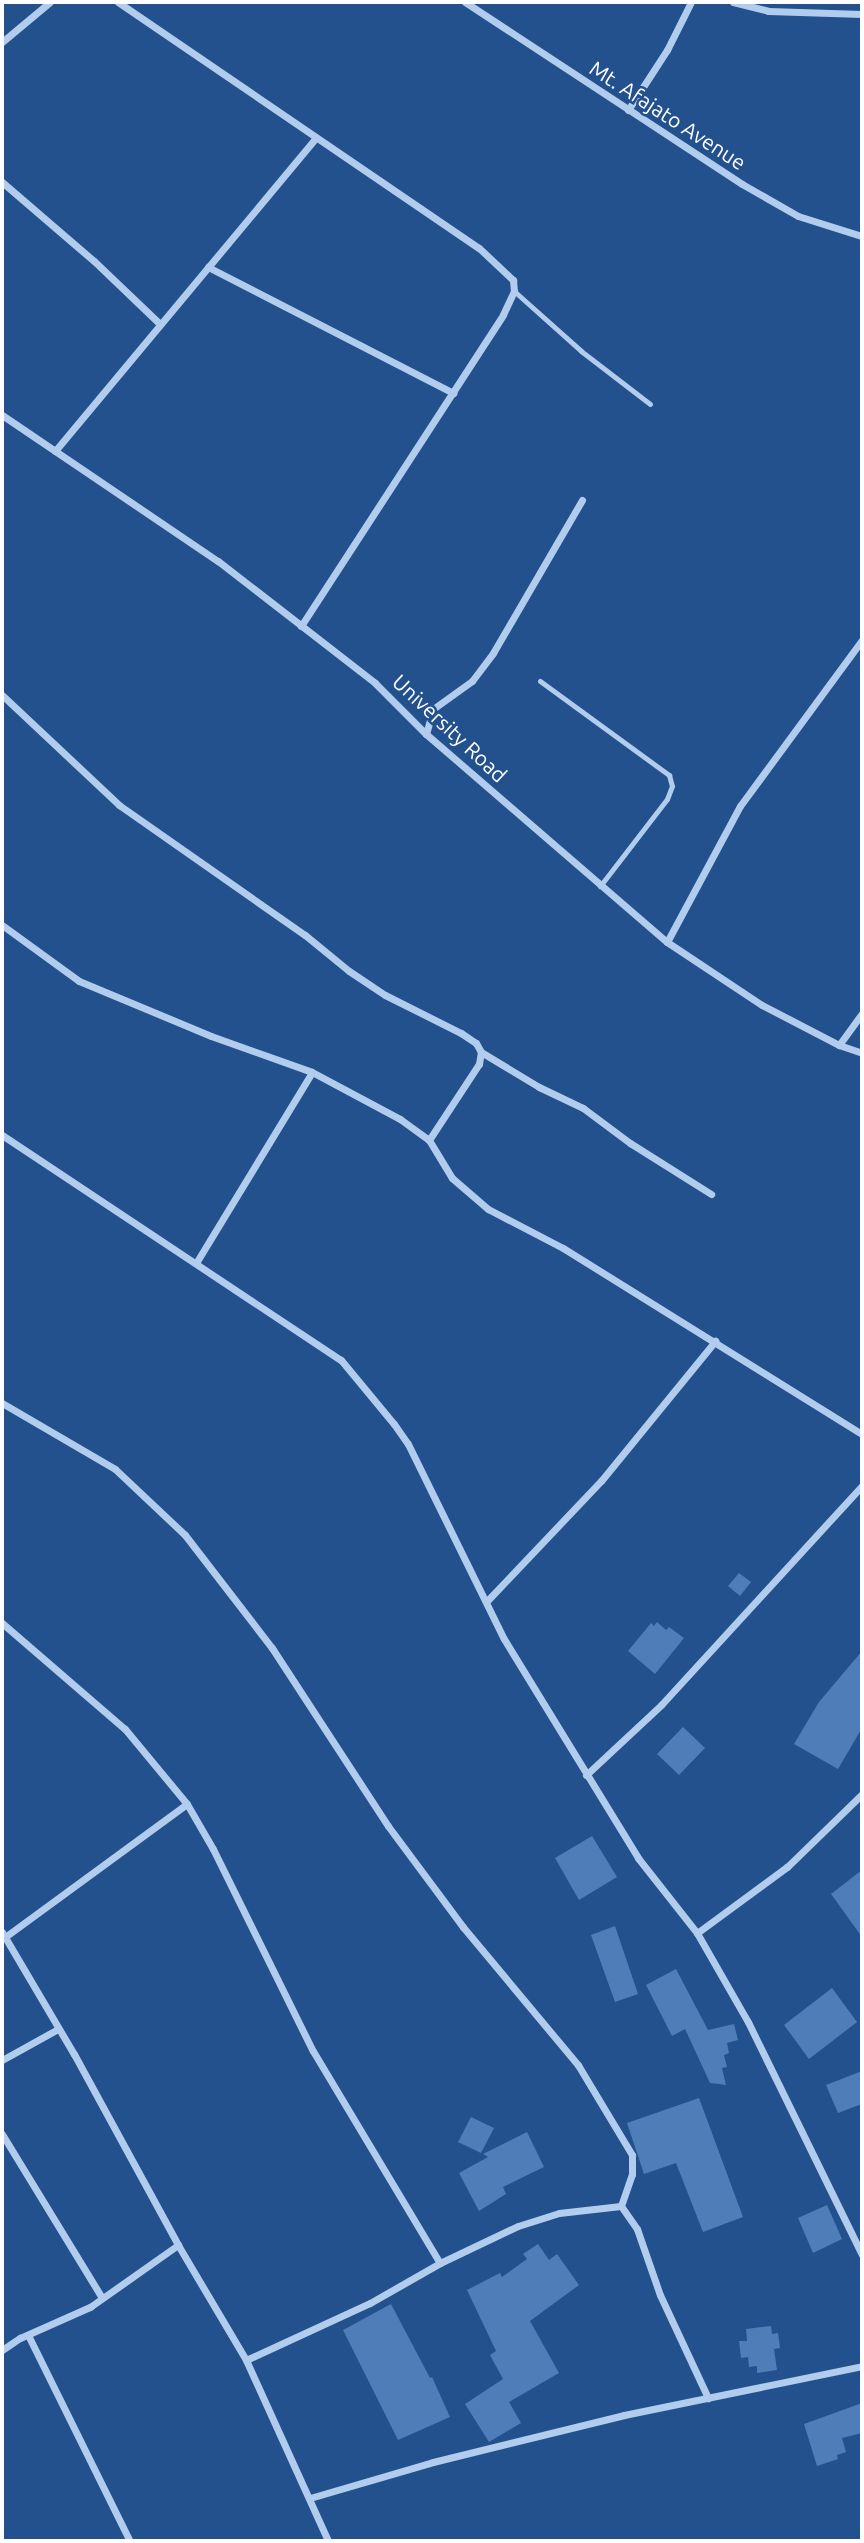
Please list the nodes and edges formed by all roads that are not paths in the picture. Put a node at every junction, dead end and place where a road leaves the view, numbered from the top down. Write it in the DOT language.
graph roads {
  1 [pos="50,2"];
  2 [pos="118,2"];
  3 [pos="466,2"];
  4 [pos="691,2"];
  5 [pos="733,2"];
  6 [pos="862,14"];
  7 [pos="2,42"];
  8 [pos="628,110"];
  9 [pos="315,139"];
  10 [pos="2,182"];
  11 [pos="862,236"];
  12 [pos="208,267"];
  13 [pos="514,291"];
  14 [pos="160,324"];
  15 [pos="453,393"];
  16 [pos="650,404"];
  17 [pos="2,415"];
  18 [pos="55,451"];
  19 [pos="582,500"];
  20 [pos="301,626"];
  21 [pos="862,640"];
  22 [pos="540,681"];
  23 [pos="2,695"];
  24 [pos="426,734"];
  25 [pos="600,886"];
  26 [pos="2,925"];
  27 [pos="667,943"];
  28 [pos="862,1013"];
  29 [pos="839,1045"];
  30 [pos="481,1052"];
  31 [pos="862,1053"];
  32 [pos="312,1072"];
  33 [pos="2,1135"];
  34 [pos="429,1140"];
  35 [pos="711,1194"];
  36 [pos="196,1263"];
  37 [pos="715,1341"];
  38 [pos="2,1403"];
  39 [pos="862,1434"];
  40 [pos="862,1486"];
  41 [pos="860,1496"];
  42 [pos="486,1602"];
  43 [pos="2,1623"];
  44 [pos="586,1775"];
  45 [pos="862,1794"];
  46 [pos="187,1804"];
  47 [pos="697,1933"];
  48 [pos="4,1934"];
  49 [pos="58,2029"];
  50 [pos="2,2060"];
  51 [pos="2,2134"];
  52 [pos="621,2206"];
  53 [pos="178,2245"];
  54 [pos="862,2255"];
  55 [pos="440,2263"];
  56 [pos="102,2298"];
  57 [pos="28,2335"];
  58 [pos="2,2350"];
  59 [pos="246,2360"];
  60 [pos="862,2366"];
  61 [pos="708,2398"];
  62 [pos="310,2498"];
  63 [pos="130,2541"];
  64 [pos="328,2541"];
  1 -- 7 [label="street"];
  2 -- 9 [label="street"];
  3 -- 8 [label="street, Mt. Afajato Avenue"];
  4 -- 8 [label="street"];
  5 -- 6 [label="street"];
  8 -- 11 [label="street, Mt. Afajato Avenue"];
  9 -- 12 [label="street"];
  9 -- 13 [label="street"];
  10 -- 14 [label="street"];
  12 -- 14 [label="street"];
  12 -- 15 [label="street"];
  13 -- 15 [label="street"];
  13 -- 16 [label="lane"];
  14 -- 18 [label="street"];
  15 -- 20 [label="street"];
  17 -- 18 [label="street, University Road"];
  18 -- 20 [label="street, University Road"];
  19 -- 24 [label="street"];
  20 -- 24 [label="street, University Road"];
  21 -- 27 [label="street"];
  22 -- 25 [label="lane"];
  23 -- 30 [label="street"];
  24 -- 25 [label="street, University Road"];
  25 -- 27 [label="street, University Road"];
  26 -- 32 [label="street"];
  27 -- 29 [label="street, University Road"];
  28 -- 29 [label="street"];
  29 -- 31 [label="street, University Road"];
  30 -- 34 [label="street"];
  30 -- 35 [label="street"];
  32 -- 34 [label="street"];
  32 -- 36 [label="street"];
  33 -- 36 [label="street"];
  34 -- 37 [label="street"];
  36 -- 42 [label="street"];
  37 -- 39 [label="street"];
  37 -- 42 [label="street"];
  38 -- 52 [label="street"];
  40 -- 41 [label="street"];
  41 -- 44 [label="street"];
  42 -- 44 [label="street"];
  43 -- 46 [label="street"];
  44 -- 47 [label="street"];
  45 -- 47 [label="street"];
  46 -- 48 [label="street"];
  46 -- 55 [label="street"];
  47 -- 54 [label="street"];
  48 -- 49 [label="street"];
  49 -- 50 [label="street"];
  49 -- 53 [label="street"];
  51 -- 56 [label="street"];
  52 -- 55 [label="street"];
  52 -- 61 [label="street"];
  53 -- 56 [label="street"];
  53 -- 59 [label="street"];
  55 -- 59 [label="street"];
  56 -- 57 [label="street"];
  57 -- 58 [label="street"];
  57 -- 63 [label="street"];
  59 -- 62 [label="street"];
  60 -- 61 [label="street"];
  61 -- 62 [label="street"];
  62 -- 64 [label="street"];
}
